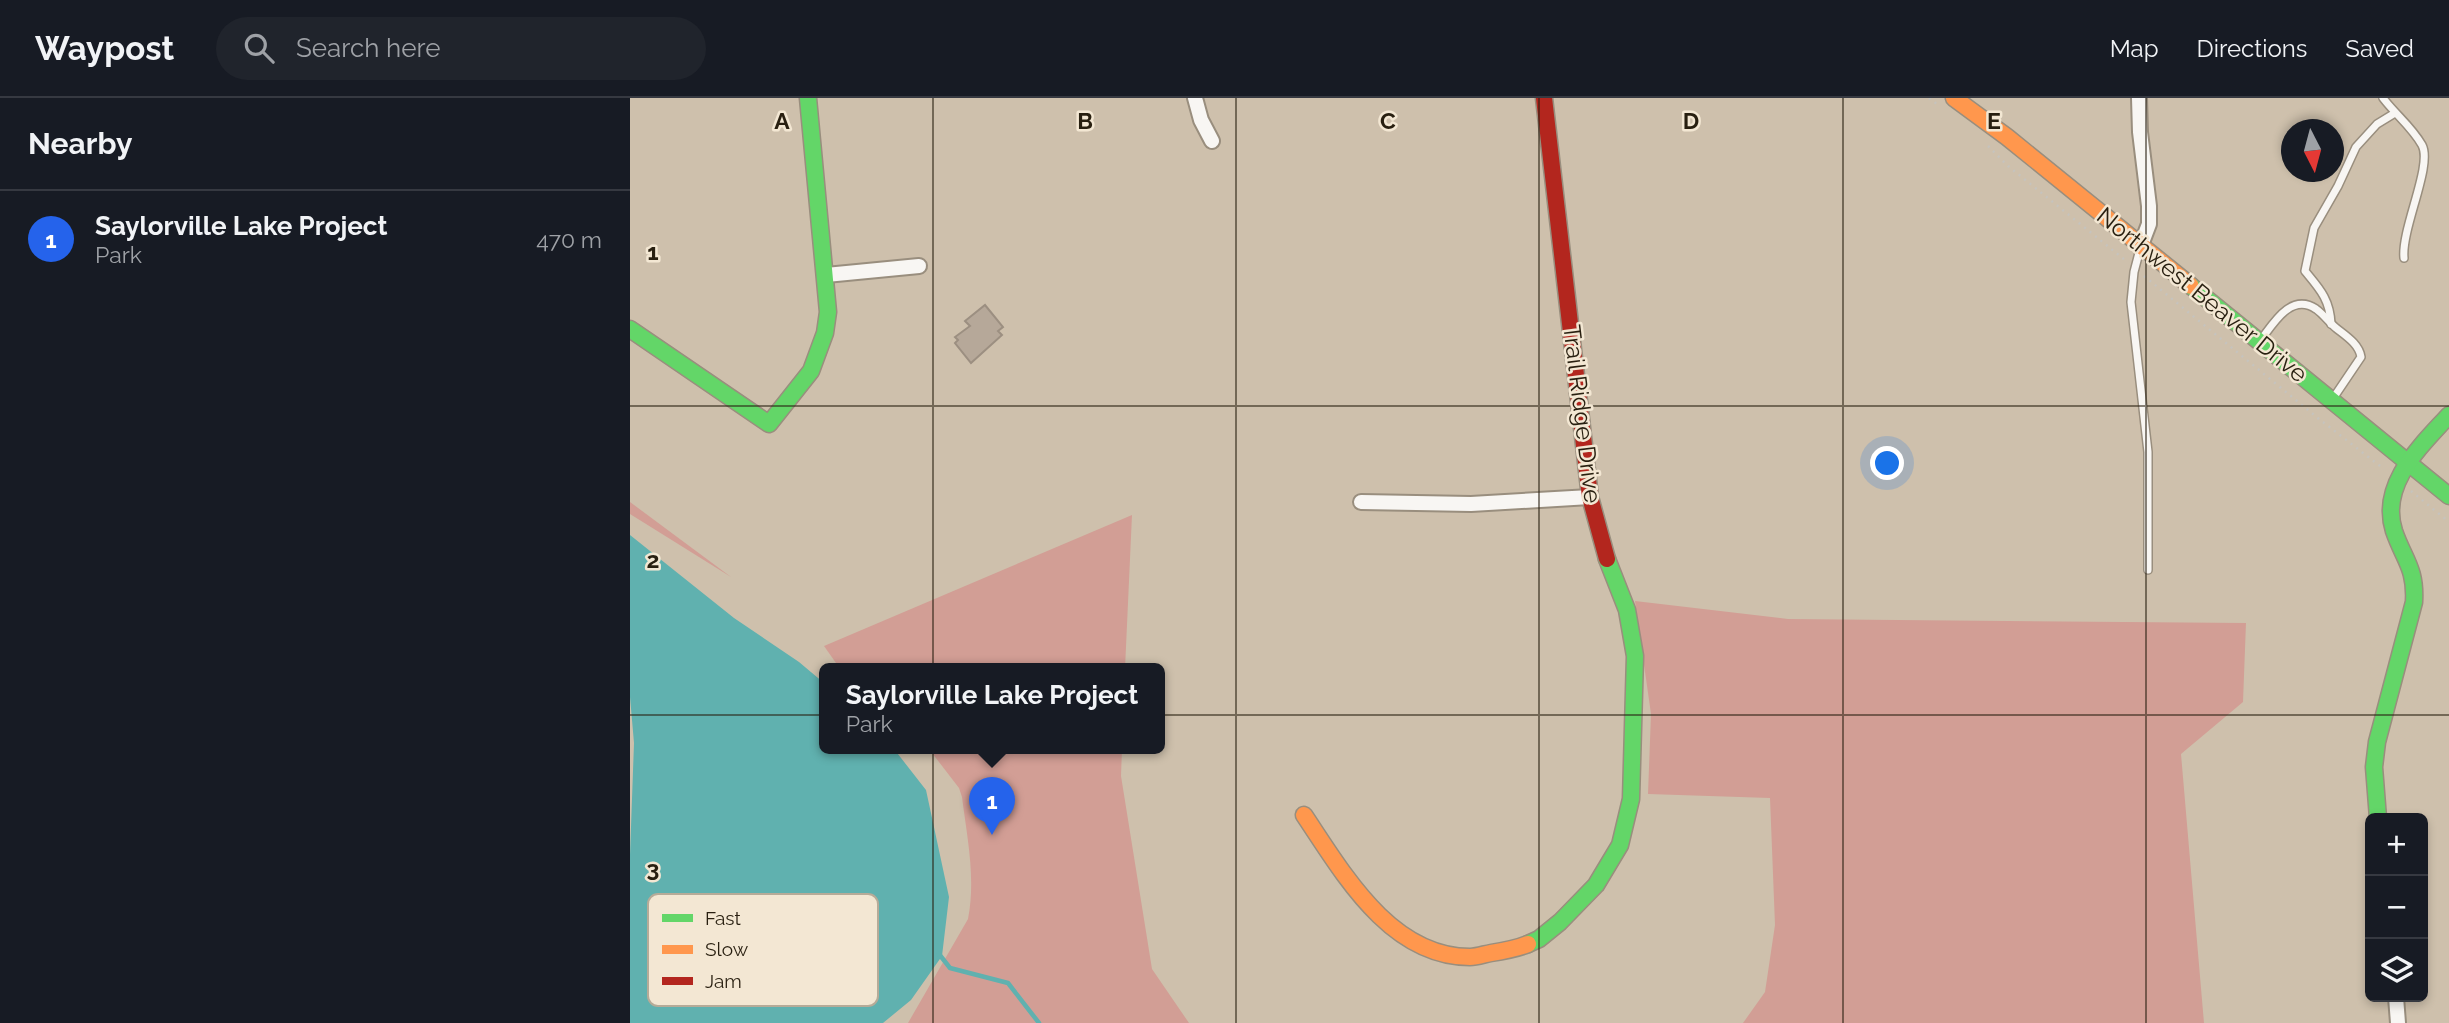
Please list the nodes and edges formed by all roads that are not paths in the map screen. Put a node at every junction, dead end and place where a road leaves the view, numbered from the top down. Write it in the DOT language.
graph roads {
  1 [pos="808,98"];
  2 [pos="1195,98"];
  3 [pos="1544,98"];
  4 [pos="2139,98"];
  5 [pos="2383,98"];
  6 [pos="1946,101"];
  7 [pos="2396,113"];
  8 [pos="1212,141"];
  9 [pos="2141,245"];
  10 [pos="2404,258"];
  11 [pos="919,266"];
  12 [pos="826,275"];
  13 [pos="2331,324"];
  14 [pos="630,329"];
  15 [pos="2260,342"];
  16 [pos="2332,400"];
  17 [pos="2449,415"];
  18 [pos="2409,464"];
  19 [pos="2449,496"];
  20 [pos="1590,497"];
  21 [pos="1361,502"];
  22 [pos="2148,570"];
  23 [pos="2378,813"];
  24 [pos="1304,816"];
  25 [pos="2396,1002"];
  26 [pos="2398,1023"];
  1 -- 12 [label="street"];
  2 -- 8 [label="street"];
  3 -- 20 [label="street, Trail Ridge Drive"];
  4 -- 9 [label="street"];
  5 -- 7 [label="lane"];
  6 -- 9 [label="street, Northwest Beaver Drive"];
  7 -- 10 [label="lane"];
  7 -- 13 [label="lane"];
  9 -- 15 [label="street, Northwest Beaver Drive"];
  9 -- 22 [label="lane"];
  11 -- 12 [label="street"];
  12 -- 14 [label="street"];
  13 -- 15 [label="lane"];
  13 -- 16 [label="lane"];
  15 -- 16 [label="street, Northwest Beaver Drive"];
  16 -- 18 [label="street, Northwest Beaver Drive"];
  17 -- 18 [label="street"];
  18 -- 19 [label="street, Northwest Beaver Drive"];
  18 -- 23 [label="street"];
  20 -- 21 [label="street"];
  20 -- 24 [label="street, Trail Ridge Drive"];
  25 -- 26 [label="street"];
}
